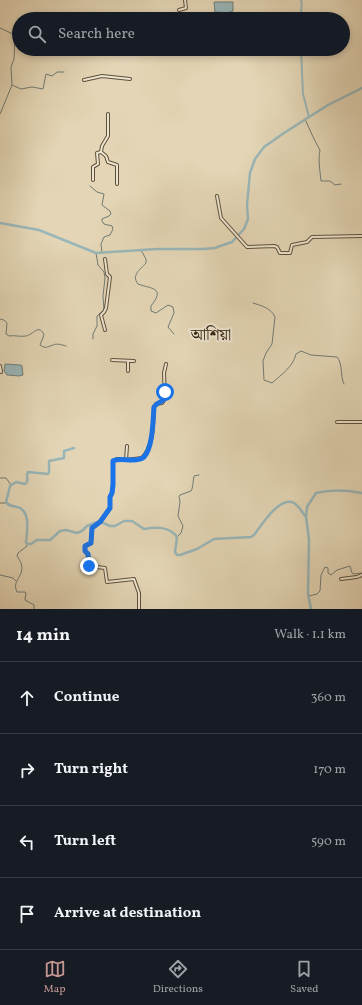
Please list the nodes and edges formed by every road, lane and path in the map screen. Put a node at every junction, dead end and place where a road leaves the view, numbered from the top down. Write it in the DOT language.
graph roads {
  1 [pos="185,0"];
  2 [pos="179,10"];
  3 [pos="130,79"];
  4 [pos="84,80"];
  5 [pos="108,114"];
  6 [pos="102,152"];
  7 [pos="93,180"];
  8 [pos="117,184"];
  9 [pos="217,196"];
  10 [pos="362,236"];
  11 [pos="105,259"];
  12 [pos="105,330"];
  13 [pos="112,360"];
  14 [pos="128,361"];
  15 [pos="134,361"];
  16 [pos="166,364"];
  17 [pos="0,366"];
  18 [pos="128,371"];
  19 [pos="1,372"];
  20 [pos="337,422"];
  21 [pos="362,422"];
  22 [pos="128,446"];
  23 [pos="126,460"];
  24 [pos="362,575"];
  25 [pos="341,579"];
  26 [pos="139,609"];
  1 -- 2 [label="street"];
  3 -- 4 [label="street"];
  5 -- 6 [label="street"];
  6 -- 7 [label="street"];
  6 -- 8 [label="street"];
  9 -- 10 [label="street"];
  11 -- 12 [label="street"];
  13 -- 14 [label="street"];
  14 -- 15 [label="street"];
  14 -- 18 [label="street"];
  16 -- 23 [label="street"];
  17 -- 19 [label="street"];
  20 -- 21 [label="street"];
  22 -- 23 [label="street"];
  23 -- 26 [label="street"];
  24 -- 25 [label="street"];
}
